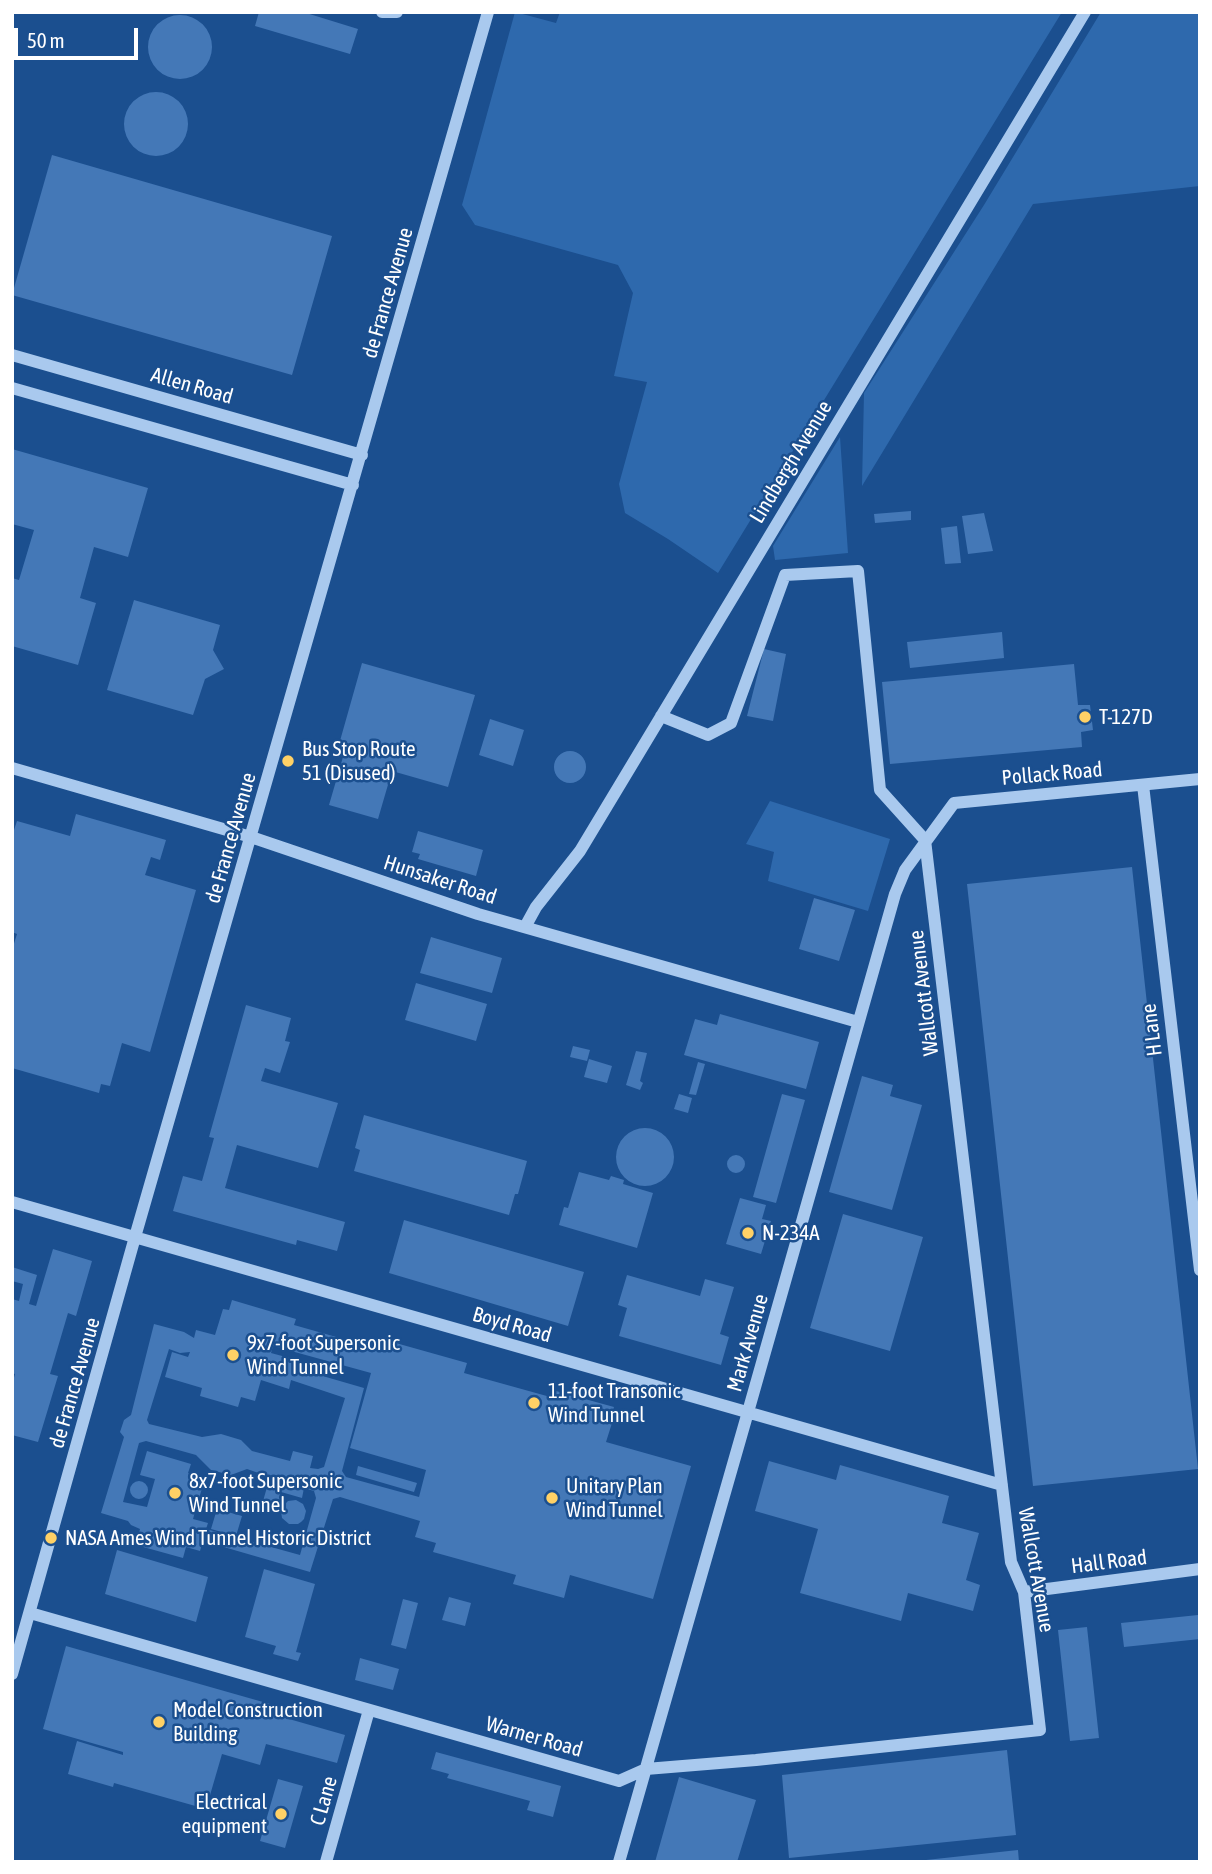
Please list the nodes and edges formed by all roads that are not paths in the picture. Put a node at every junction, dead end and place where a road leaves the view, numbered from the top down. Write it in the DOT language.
graph roads {
  1 [pos="382,12"];
  2 [pos="397,12"];
  3 [pos="488,12"];
  4 [pos="1085,12"];
  5 [pos="12,355"];
  6 [pos="12,388"];
  7 [pos="362,455"];
  8 [pos="353,485"];
  9 [pos="661,716"];
  10 [pos="12,768"];
  11 [pos="1200,779"];
  12 [pos="1143,785"];
  13 [pos="251,837"];
  14 [pos="925,840"];
  15 [pos="525,927"];
  16 [pos="858,1022"];
  17 [pos="12,1202"];
  18 [pos="135,1237"];
  19 [pos="1200,1270"];
  20 [pos="748,1412"];
  21 [pos="1002,1485"];
  22 [pos="1200,1569"];
  23 [pos="1024,1592"];
  24 [pos="30,1613"];
  25 [pos="12,1674"];
  26 [pos="369,1710"];
  27 [pos="1040,1730"];
  28 [pos="646,1769"];
  29 [pos="326,1862"];
  30 [pos="619,1862"];
  1 -- 2 [label="street"];
  3 -- 7 [label="street, de France Avenue"];
  4 -- 9 [label="street, Lindbergh Avenue"];
  5 -- 7 [label="street, Allen Road"];
  6 -- 8 [label="street"];
  7 -- 8 [label="street, de France Avenue"];
  8 -- 13 [label="street, de France Avenue"];
  9 -- 14 [label="street"];
  9 -- 15 [label="street, Lindbergh Avenue"];
  10 -- 13 [label="street, Hunsaker Road"];
  11 -- 12 [label="street, Pollack Road"];
  12 -- 14 [label="street, Pollack Road"];
  12 -- 19 [label="street, H Lane"];
  13 -- 15 [label="street, Hunsaker Road"];
  13 -- 18 [label="street, de France Avenue"];
  14 -- 16 [label="street, Mark Avenue"];
  14 -- 21 [label="street, Wallcott Avenue"];
  15 -- 16 [label="street, Hunsaker Road"];
  16 -- 20 [label="street, Mark Avenue"];
  17 -- 18 [label="street, Boyd Road"];
  18 -- 20 [label="street, Boyd Road"];
  18 -- 24 [label="street, de France Avenue"];
  20 -- 21 [label="street, Boyd Road"];
  20 -- 28 [label="street, Mark Avenue"];
  21 -- 23 [label="street, Wallcott Avenue"];
  22 -- 23 [label="street, Hall Road"];
  23 -- 27 [label="street, Wallcott Avenue"];
  24 -- 25 [label="street, de France Avenue"];
  24 -- 26 [label="street, Warner Road"];
  26 -- 28 [label="street, Warner Road"];
  26 -- 29 [label="street, C Lane"];
  27 -- 28 [label="street, Warner Road"];
  28 -- 30 [label="street, Mark Avenue"];
}
